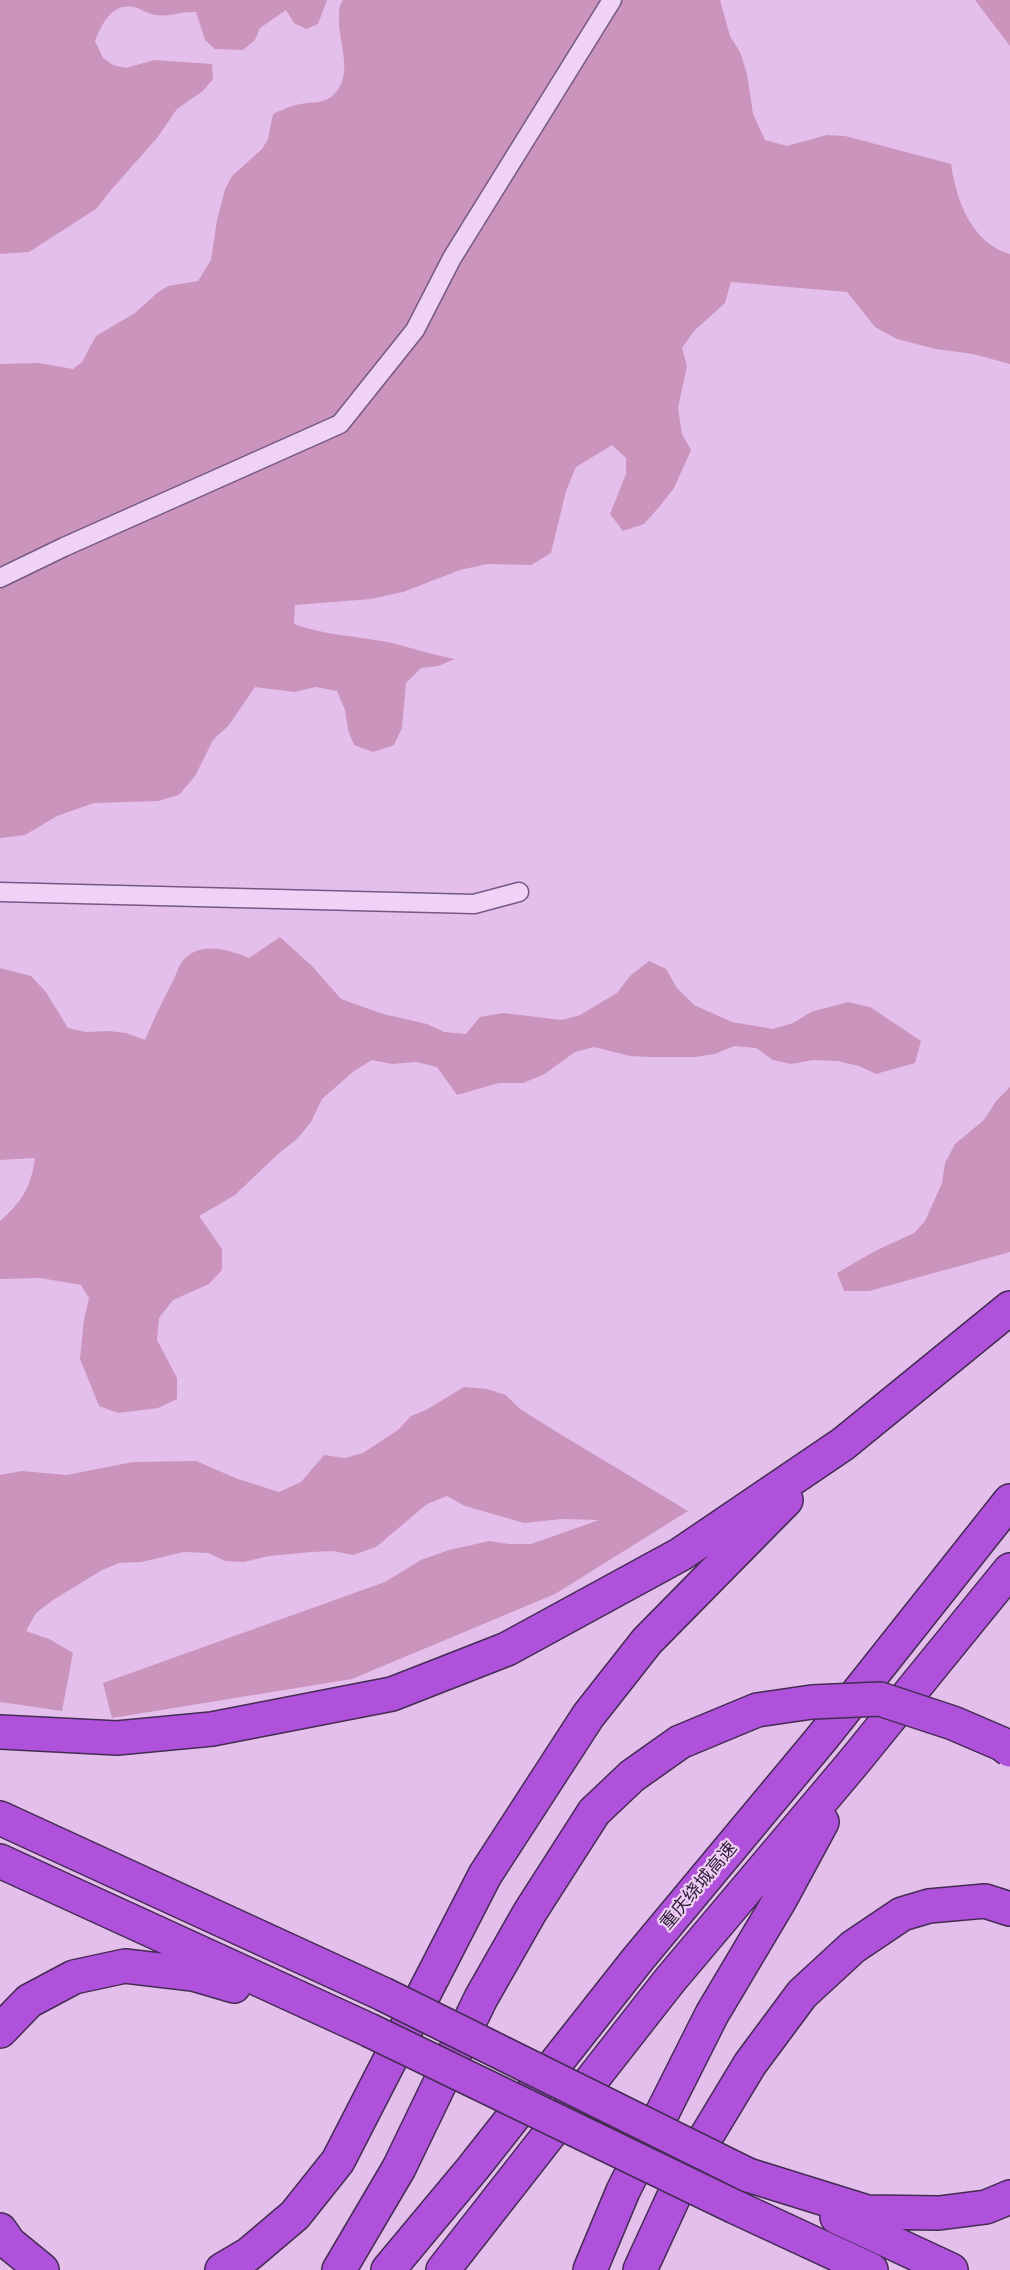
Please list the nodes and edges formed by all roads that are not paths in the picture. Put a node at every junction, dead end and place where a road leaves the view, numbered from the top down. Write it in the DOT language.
graph roads {
  1 [pos="612,0"];
  2 [pos="0,578"];
  3 [pos="0,892"];
  4 [pos="519,892"];
  5 [pos="1010,1308"];
  6 [pos="843,1444"];
  7 [pos="1010,1501"];
  8 [pos="1010,1570"];
  9 [pos="0,1732"];
  10 [pos="1010,1750"];
  11 [pos="853,1763"];
  12 [pos="0,1818"];
  13 [pos="0,1861"];
  14 [pos="1010,1909"];
  15 [pos="335,2014"];
  16 [pos="0,2031"];
  17 [pos="748,2175"];
  18 [pos="1010,2197"];
  19 [pos="0,2230"];
  20 [pos="42,2270"];
  21 [pos="222,2270"];
  22 [pos="339,2270"];
  23 [pos="388,2270"];
  24 [pos="443,2270"];
  25 [pos="590,2270"];
  26 [pos="640,2270"];
  27 [pos="870,2270"];
  28 [pos="951,2270"];
  1 -- 2 [label="street"];
  3 -- 4 [label="street"];
  5 -- 6 [label="highway"];
  6 -- 9 [label="highway"];
  6 -- 21 [label="highway"];
  7 -- 23 [label="highway, 重庆绕城高速"];
  8 -- 11 [label="highway"];
  10 -- 22 [label="highway, bridge"];
  11 -- 24 [label="highway"];
  11 -- 25 [label="highway"];
  12 -- 17 [label="highway, bridge"];
  13 -- 15 [label="highway"];
  14 -- 26 [label="highway"];
  15 -- 16 [label="highway"];
  15 -- 27 [label="highway, bridge"];
  17 -- 18 [label="highway"];
  17 -- 28 [label="highway"];
  19 -- 20 [label="highway"];
}
